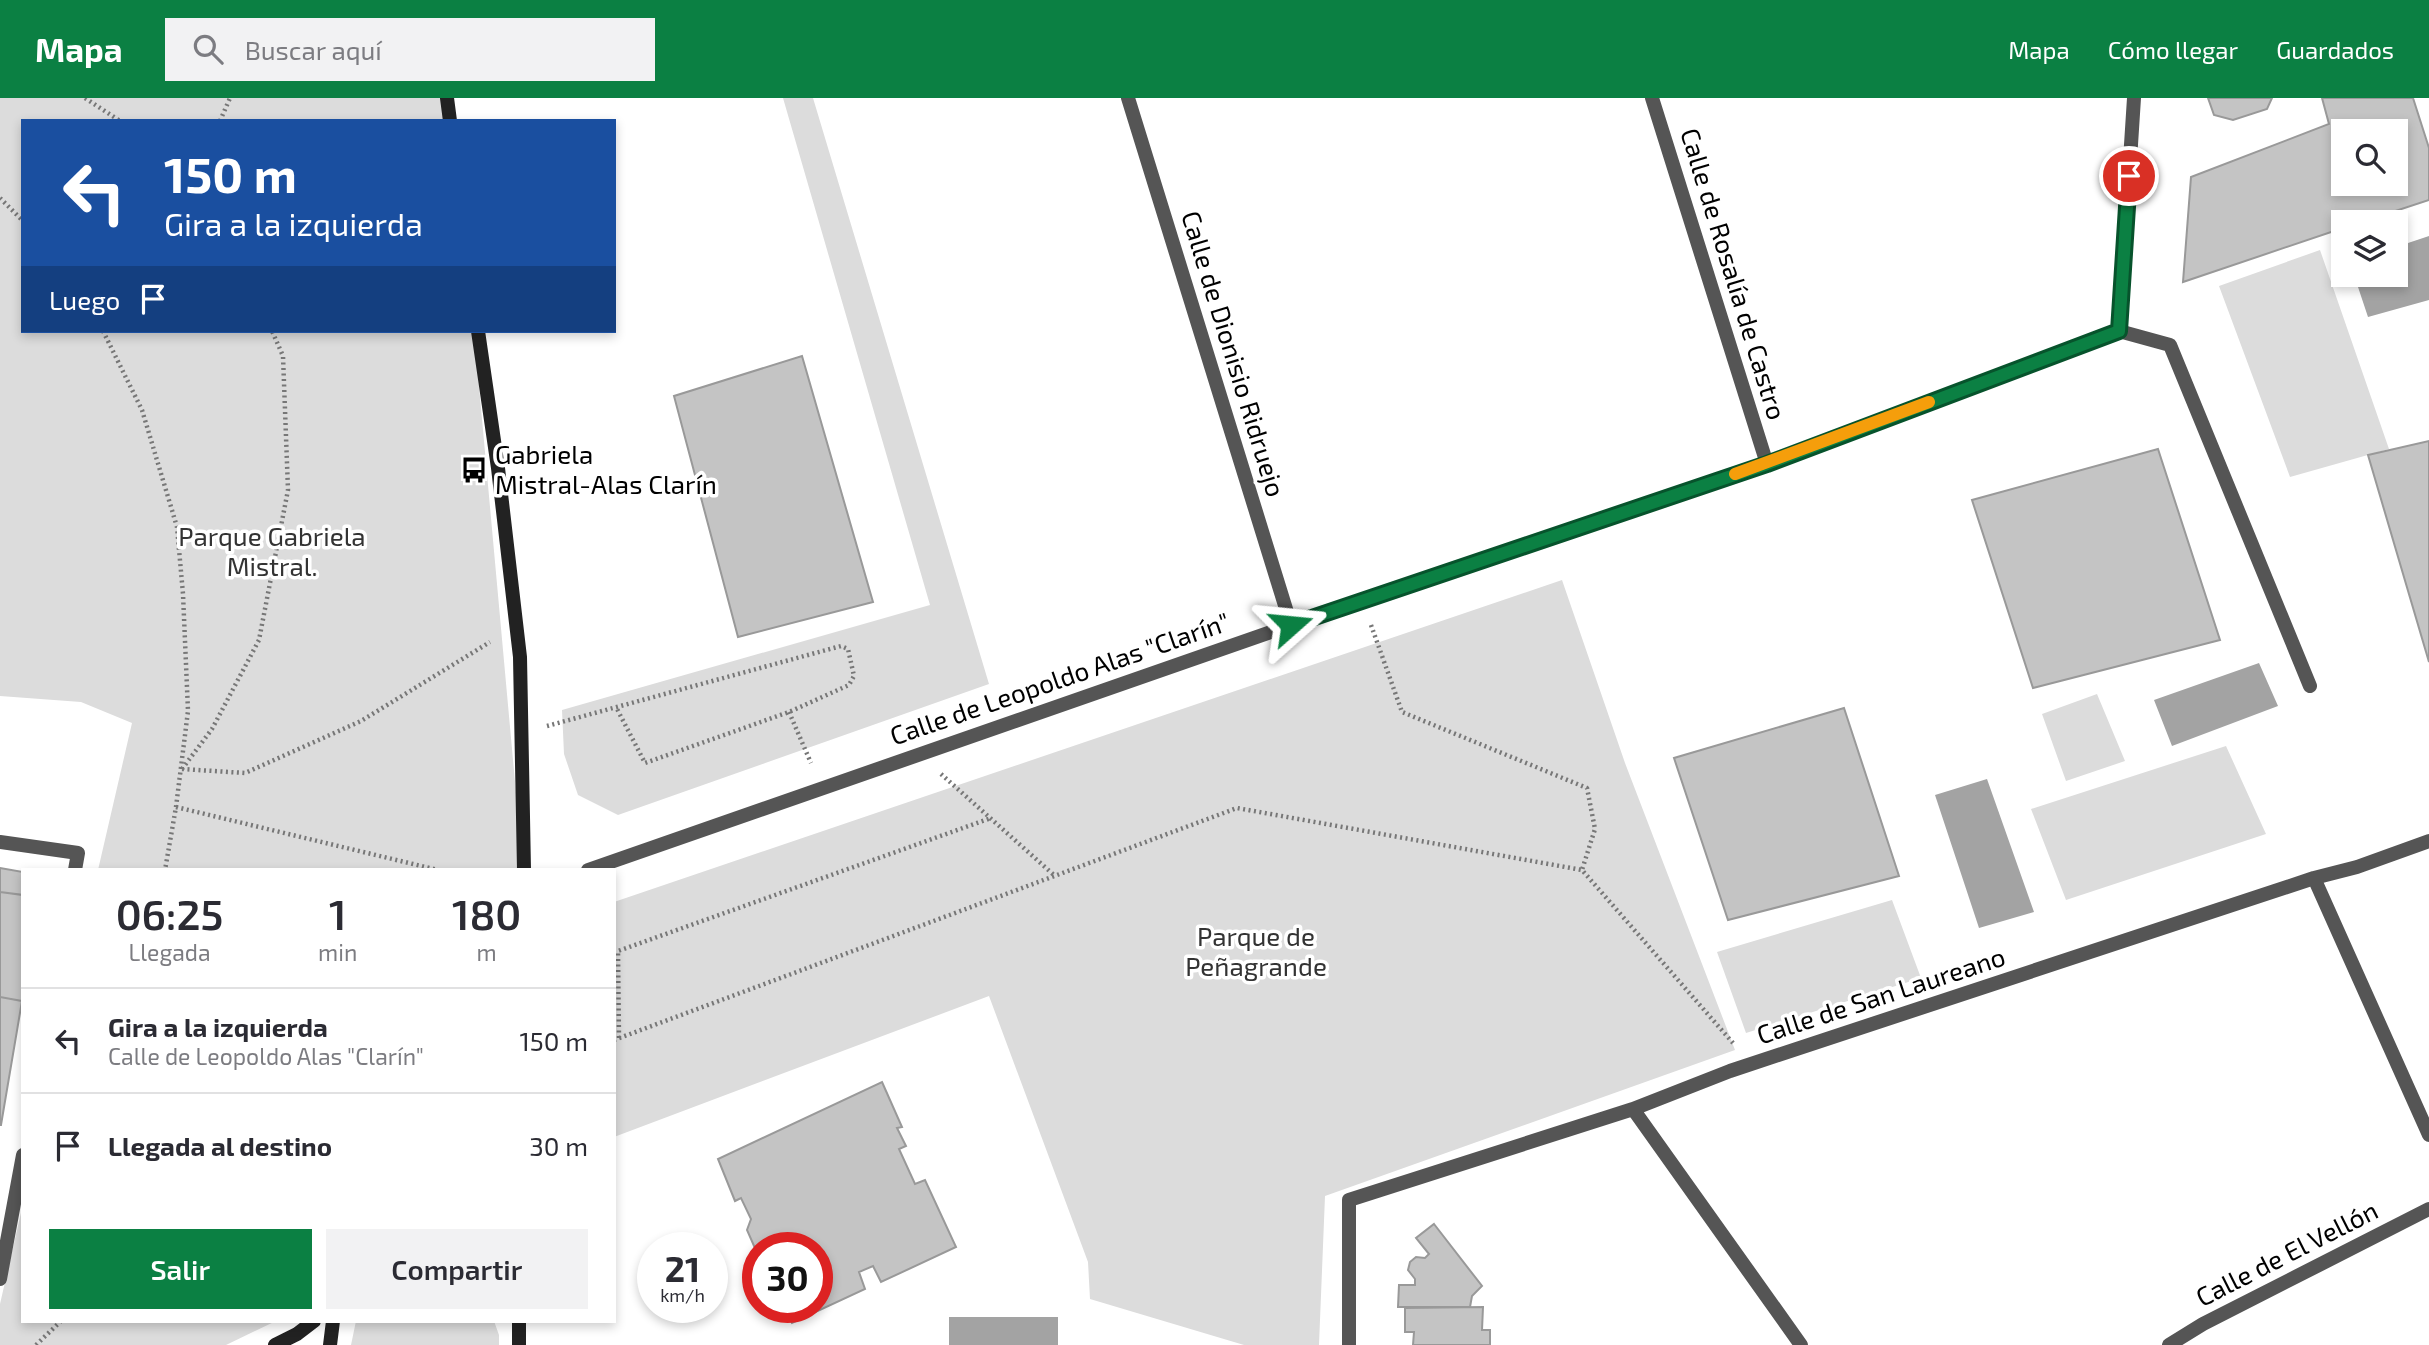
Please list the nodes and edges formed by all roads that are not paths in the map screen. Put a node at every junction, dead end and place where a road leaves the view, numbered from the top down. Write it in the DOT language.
graph roads {
  1 [pos="447,98"];
  2 [pos="1128,98"];
  3 [pos="1652,98"];
  4 [pos="2134,98"];
  5 [pos="450,119"];
  6 [pos="2119,331"];
  7 [pos="478,333"];
  8 [pos="1767,464"];
  9 [pos="1291,625"];
  10 [pos="2310,686"];
  11 [pos="2429,841"];
  12 [pos="0,842"];
  13 [pos="75,868"];
  14 [pos="524,868"];
  15 [pos="594,868"];
  16 [pos="2314,878"];
  17 [pos="1633,1110"];
  18 [pos="2429,1135"];
  19 [pos="21,1166"];
  20 [pos="2429,1209"];
  21 [pos="0,1279"];
  22 [pos="311,1323"];
  23 [pos="333,1323"];
  24 [pos="275,1345"];
  25 [pos="330,1345"];
  26 [pos="1349,1345"];
  27 [pos="1801,1345"];
  28 [pos="2169,1345"];
  1 -- 5 [label="street"];
  2 -- 9 [label="street, Calle de Dionisio Ridruejo"];
  3 -- 8 [label="street, Calle de Rosalía de Castro"];
  4 -- 6 [label="street"];
  6 -- 8 [label="street, Calle de Leopoldo Alas \"Clarín\""];
  6 -- 10 [label="street"];
  7 -- 14 [label="street"];
  8 -- 9 [label="street, Calle de Leopoldo Alas \"Clarín\""];
  9 -- 15 [label="street, Calle de Leopoldo Alas \"Clarín\""];
  11 -- 16 [label="street, Calle de San Laureano"];
  12 -- 13 [label="street"];
  16 -- 17 [label="street, Calle de San Laureano"];
  16 -- 18 [label="street"];
  17 -- 26 [label="street, Calle de San Laureano"];
  17 -- 27 [label="street"];
  19 -- 21 [label="street"];
  20 -- 28 [label="street, Calle de El Vellón"];
  22 -- 24 [label="street"];
  23 -- 25 [label="street"];
}
